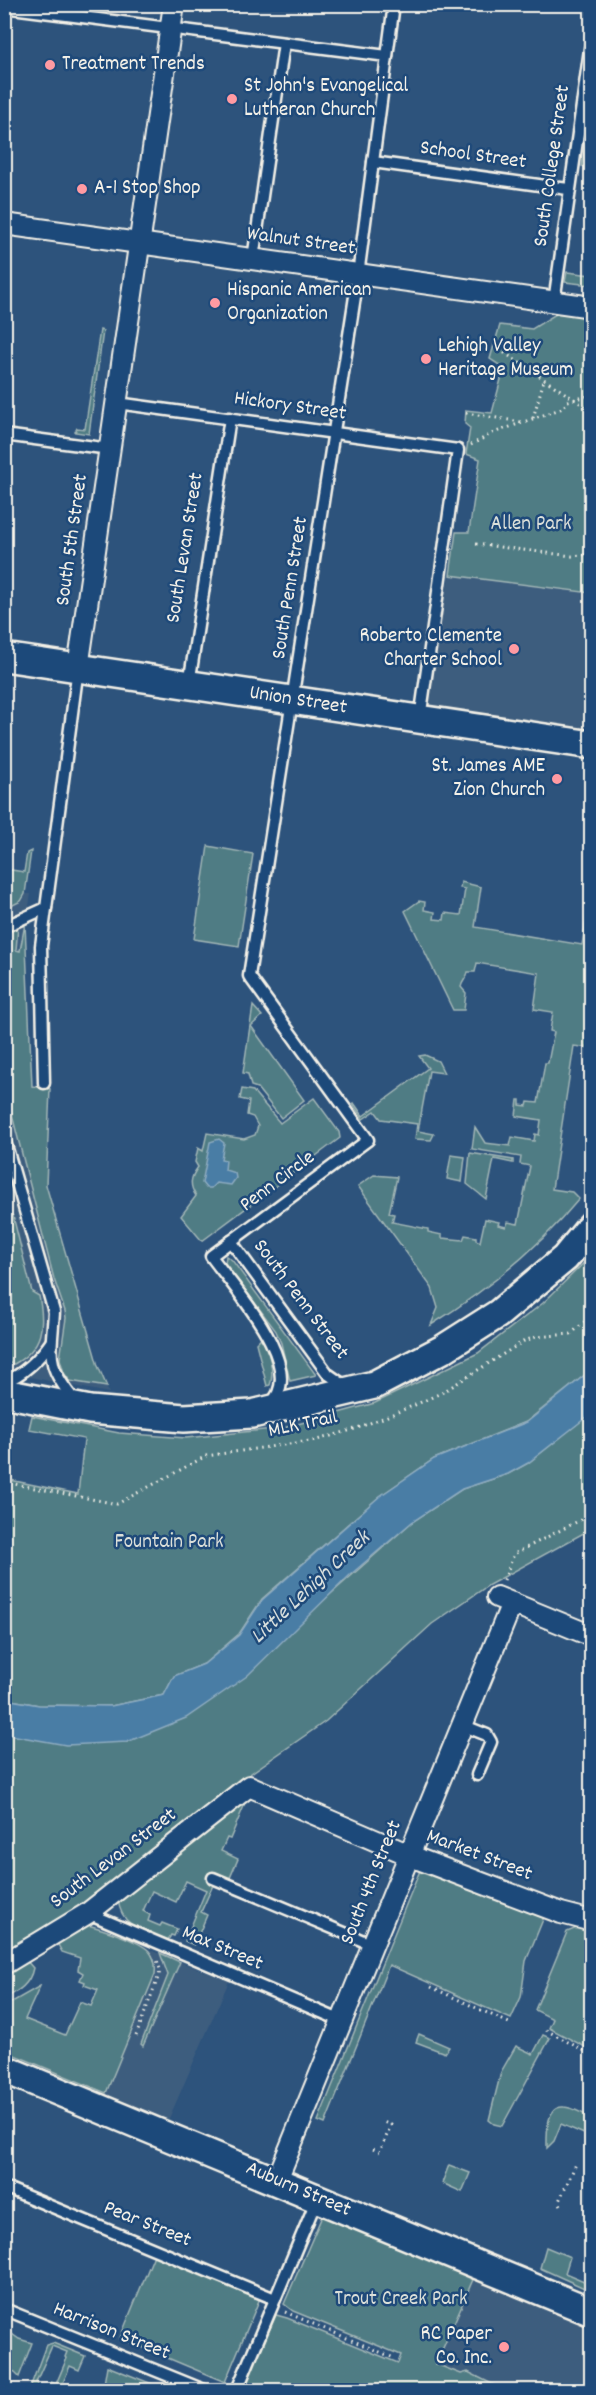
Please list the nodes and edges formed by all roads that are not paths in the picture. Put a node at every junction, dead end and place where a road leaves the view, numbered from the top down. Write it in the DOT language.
graph roads {
  1 [pos="174,4"];
  2 [pos="394,4"];
  3 [pos="4,7"];
  4 [pos="171,28"];
  5 [pos="591,35"];
  6 [pos="284,43"];
  7 [pos="387,56"];
  8 [pos="373,162"];
  9 [pos="568,189"];
  10 [pos="4,224"];
  11 [pos="140,243"];
  12 [pos="253,259"];
  13 [pos="358,274"];
  14 [pos="554,302"];
  15 [pos="591,307"];
  16 [pos="117,403"];
  17 [pos="230,418"];
  18 [pos="334,434"];
  19 [pos="4,435"];
  20 [pos="110,449"];
  21 [pos="4,657"];
  22 [pos="78,668"];
  23 [pos="189,684"];
  24 [pos="294,700"];
  25 [pos="420,719"];
  26 [pos="591,745"];
  27 [pos="46,908"];
  28 [pos="4,927"];
  29 [pos="44,1083"];
  30 [pos="4,1138"];
  31 [pos="368,1140"];
  32 [pos="591,1225"];
  33 [pos="231,1241"];
  34 [pos="51,1342"];
  35 [pos="4,1382"];
  36 [pos="374,1385"];
  37 [pos="4,1393"];
  38 [pos="90,1410"];
  39 [pos="252,1414"];
  40 [pos="591,1636"];
  41 [pos="462,1725"];
  42 [pos="477,1775"];
  43 [pos="249,1786"];
  44 [pos="409,1855"];
  45 [pos="213,1878"];
  46 [pos="88,1912"];
  47 [pos="591,1921"];
  48 [pos="373,1945"];
  49 [pos="4,1964"];
  50 [pos="342,2021"];
  51 [pos="4,2069"];
  52 [pos="276,2181"];
  53 [pos="4,2187"];
  54 [pos="317,2198"];
  55 [pos="274,2303"];
  56 [pos="4,2309"];
  57 [pos="591,2312"];
  58 [pos="204,2391"];
  59 [pos="237,2391"];
  1 -- 4 [label="street, South 5th Street"];
  2 -- 7 [label="lane, South Penn Street"];
  3 -- 4 [label="lane"];
  4 -- 6 [label="lane"];
  4 -- 11 [label="street, South 5th Street"];
  5 -- 9 [label="lane, South College Street"];
  6 -- 7 [label="lane"];
  6 -- 12 [label="lane"];
  7 -- 8 [label="lane, South Penn Street"];
  8 -- 9 [label="lane, School Street"];
  8 -- 13 [label="lane, South Penn Street"];
  9 -- 14 [label="lane, South College Street"];
  10 -- 11 [label="street, Walnut Street"];
  11 -- 12 [label="street, Walnut Street"];
  11 -- 16 [label="street, South 5th Street"];
  12 -- 13 [label="street, Walnut Street"];
  13 -- 14 [label="street, Walnut Street"];
  13 -- 18 [label="lane, South Penn Street"];
  14 -- 15 [label="street, Walnut Street"];
  16 -- 17 [label="lane, Hickory Street"];
  16 -- 20 [label="street, South 5th Street"];
  17 -- 18 [label="lane, Hickory Street"];
  17 -- 23 [label="lane, South Levan Street"];
  18 -- 24 [label="lane, South Penn Street"];
  18 -- 25 [label="lane, Hickory Street"];
  19 -- 20 [label="lane"];
  20 -- 22 [label="street, South 5th Street"];
  21 -- 22 [label="street, Union Street"];
  22 -- 23 [label="street, Union Street"];
  22 -- 27 [label="lane, South 5th Street"];
  23 -- 24 [label="street, Union Street"];
  24 -- 25 [label="street, Union Street"];
  24 -- 31 [label="lane, South Penn Street"];
  25 -- 26 [label="street, Union Street"];
  27 -- 28 [label="lane"];
  27 -- 29 [label="lane, South 5th Street"];
  30 -- 34 [label="lane"];
  31 -- 33 [label="lane, Penn Circle"];
  32 -- 36 [label="street"];
  33 -- 36 [label="lane, South Penn Street"];
  33 -- 39 [label="lane, Penn Circle"];
  34 -- 35 [label="lane"];
  34 -- 38 [label="lane"];
  36 -- 39 [label="street"];
  37 -- 38 [label="street"];
  38 -- 39 [label="street"];
  40 -- 41 [label="street, South 4th Street"];
  41 -- 42 [label="lane"];
  41 -- 44 [label="street, South 4th Street"];
  43 -- 44 [label="street, Market Street"];
  43 -- 46 [label="street, South Levan Street"];
  44 -- 47 [label="street, Market Street"];
  44 -- 48 [label="street, South 4th Street"];
  45 -- 48 [label="lane"];
  46 -- 49 [label="street, South Levan Street"];
  46 -- 50 [label="lane, Max Street"];
  48 -- 50 [label="street, South 4th Street"];
  50 -- 52 [label="street, South 4th Street"];
  51 -- 52 [label="street, Auburn Street"];
  52 -- 54 [label="street, Auburn Street"];
  53 -- 55 [label="lane, Pear Street"];
  54 -- 55 [label="lane"];
  54 -- 57 [label="street, Auburn Street"];
  55 -- 59 [label="lane"];
  56 -- 58 [label="lane, Harrison Street"];
}
